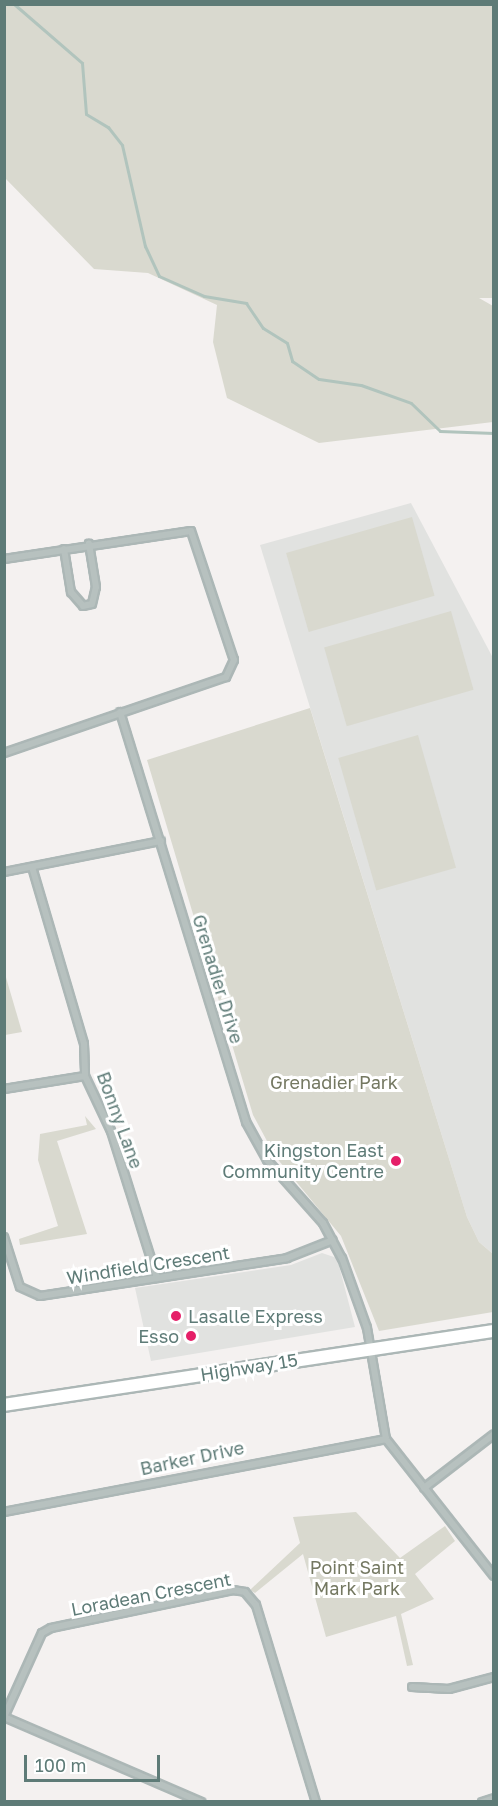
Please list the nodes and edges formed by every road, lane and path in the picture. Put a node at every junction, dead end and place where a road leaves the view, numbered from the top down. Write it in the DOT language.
graph roads {
  1 [pos="89,544"];
  2 [pos="64,549"];
  3 [pos="4,559"];
  4 [pos="120,712"];
  5 [pos="4,753"];
  6 [pos="161,841"];
  7 [pos="32,867"];
  8 [pos="4,872"];
  9 [pos="85,1076"];
  10 [pos="4,1089"];
  11 [pos="4,1237"];
  12 [pos="333,1240"];
  13 [pos="157,1278"];
  14 [pos="494,1331"];
  15 [pos="370,1347"];
  16 [pos="4,1405"];
  17 [pos="494,1434"];
  18 [pos="386,1439"];
  19 [pos="424,1488"];
  20 [pos="4,1512"];
  21 [pos="494,1576"];
  22 [pos="494,1677"];
  23 [pos="412,1688"];
  24 [pos="4,1717"];
  25 [pos="494,1798"];
  26 [pos="201,1802"];
  27 [pos="316,1802"];
  28 [pos="482,1802"];
  1 -- 2 [label="street"];
  1 -- 2 [label="street"];
  1 -- 4 [label="street"];
  2 -- 3 [label="street"];
  4 -- 5 [label="street"];
  4 -- 6 [label="street, Grenadier Drive"];
  6 -- 7 [label="street"];
  6 -- 12 [label="street, Grenadier Drive"];
  7 -- 8 [label="street"];
  7 -- 9 [label="street, Bonny Lane"];
  9 -- 10 [label="street"];
  9 -- 13 [label="street, Bonny Lane"];
  11 -- 13 [label="street, Windfield Crescent"];
  12 -- 13 [label="street, Windfield Crescent"];
  12 -- 15 [label="street, Grenadier Drive"];
  14 -- 15 [label="main road, Highway 15"];
  15 -- 16 [label="main road, Highway 15"];
  15 -- 18 [label="street, Grenadier Drive"];
  17 -- 19 [label="street"];
  18 -- 19 [label="street"];
  18 -- 20 [label="street, Barker Drive"];
  19 -- 21 [label="street"];
  22 -- 23 [label="street"];
  24 -- 26 [label="street"];
  24 -- 27 [label="street, Loradean Crescent"];
  25 -- 28 [label="street"];
}
